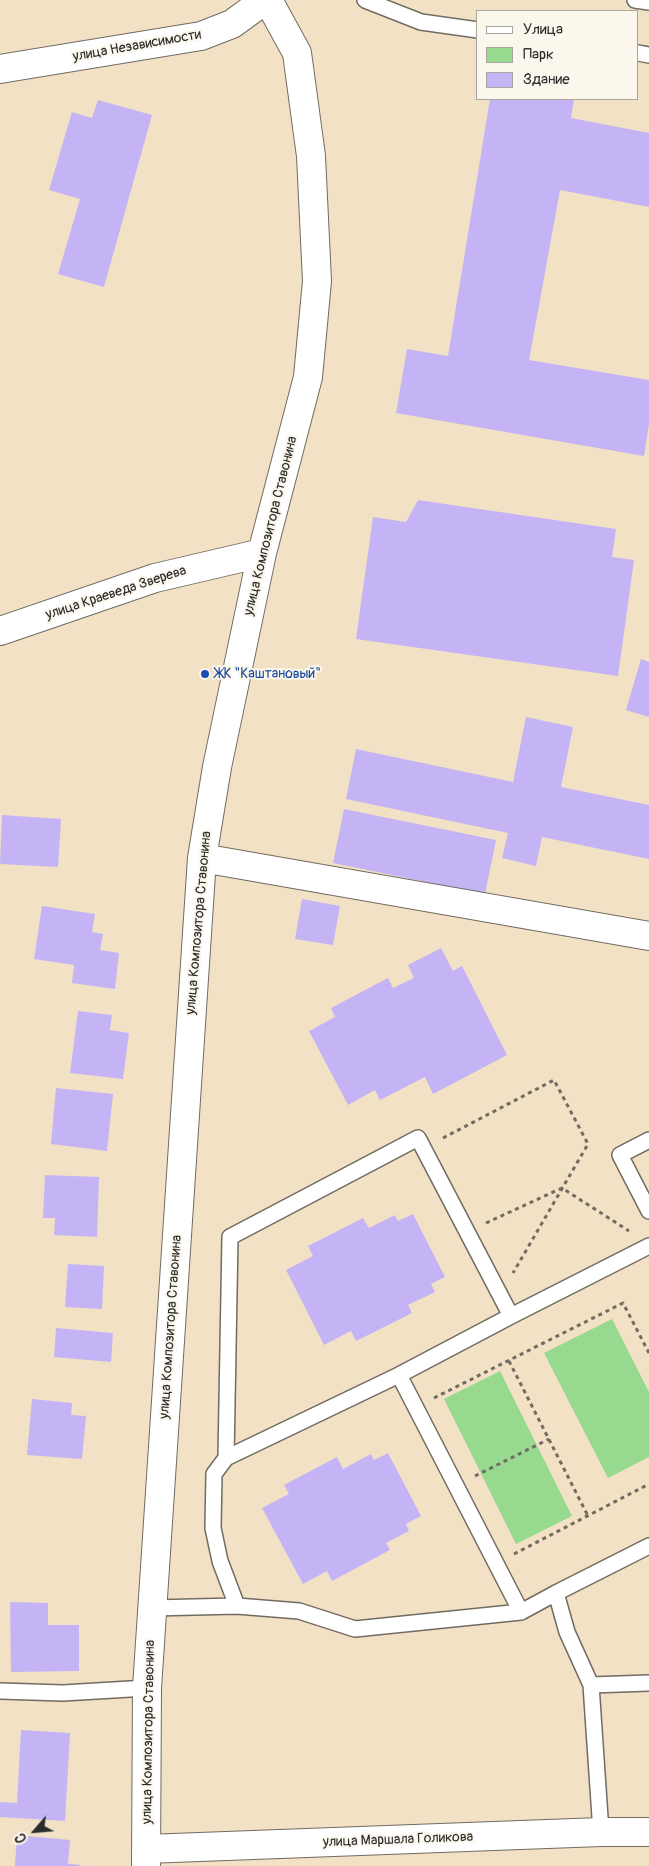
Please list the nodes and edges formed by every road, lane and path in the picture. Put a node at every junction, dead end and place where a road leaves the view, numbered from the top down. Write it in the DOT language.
graph roads {
  1 [pos="267,0"];
  2 [pos="365,0"];
  3 [pos="635,0"];
  4 [pos="649,2"];
  5 [pos="477,30"];
  6 [pos="0,69"];
  7 [pos="262,553"];
  8 [pos="0,631"];
  9 [pos="202,858"];
  10 [pos="649,936"];
  11 [pos="649,1140"];
  12 [pos="424,1148"];
  13 [pos="562,1188"];
  14 [pos="649,1211"];
  15 [pos="467,1231"];
  16 [pos="633,1233"];
  17 [pos="649,1246"];
  18 [pos="500,1296"];
  19 [pos="511,1316"];
  20 [pos="649,1353"];
  21 [pos="509,1361"];
  22 [pos="399,1375"];
  23 [pos="416,1407"];
  24 [pos="549,1439"];
  25 [pos="226,1458"];
  26 [pos="475,1476"];
  27 [pos="649,1484"];
  28 [pos="588,1516"];
  29 [pos="649,1546"];
  30 [pos="496,1563"];
  31 [pos="556,1594"];
  32 [pos="237,1606"];
  33 [pos="152,1608"];
  34 [pos="521,1612"];
  35 [pos="649,1683"];
  36 [pos="591,1685"];
  37 [pos="147,1688"];
  38 [pos="0,1691"];
  39 [pos="601,1832"];
  40 [pos="649,1832"];
  41 [pos="146,1858"];
  1 -- 6 [label="street, улица Независимости"];
  1 -- 7 [label="street, улица Композитора Ставонина"];
  2 -- 5 [label="lane"];
  3 -- 4 [label="lane"];
  7 -- 8 [label="street, улица Краеведа Зверева"];
  7 -- 9 [label="street, улица Композитора Ставонина"];
  9 -- 10 [label="street"];
  9 -- 33 [label="street, улица Композитора Ставонина"];
  11 -- 14 [label="lane"];
  12 -- 13 [label="path"];
  12 -- 15 [label="lane"];
  12 -- 25 [label="lane"];
  13 -- 15 [label="path"];
  13 -- 16 [label="path"];
  13 -- 18 [label="path"];
  15 -- 18 [label="lane"];
  17 -- 19 [label="lane"];
  18 -- 19 [label="lane"];
  19 -- 22 [label="lane"];
  20 -- 21 [label="path"];
  21 -- 23 [label="path"];
  21 -- 24 [label="path"];
  22 -- 23 [label="lane"];
  22 -- 25 [label="lane"];
  23 -- 30 [label="lane"];
  24 -- 26 [label="path"];
  24 -- 28 [label="path"];
  25 -- 32 [label="lane"];
  27 -- 28 [label="path"];
  28 -- 30 [label="path"];
  29 -- 31 [label="lane"];
  30 -- 34 [label="lane"];
  31 -- 34 [label="lane"];
  31 -- 36 [label="lane"];
  32 -- 33 [label="lane"];
  32 -- 34 [label="lane"];
  33 -- 37 [label="street, улица Композитора Ставонина"];
  35 -- 36 [label="lane"];
  36 -- 39 [label="lane"];
  37 -- 38 [label="lane"];
  37 -- 41 [label="street, улица Композитора Ставонина"];
  39 -- 40 [label="street, улица Маршала Голикова"];
  39 -- 41 [label="street, улица Маршала Голикова"];
}
